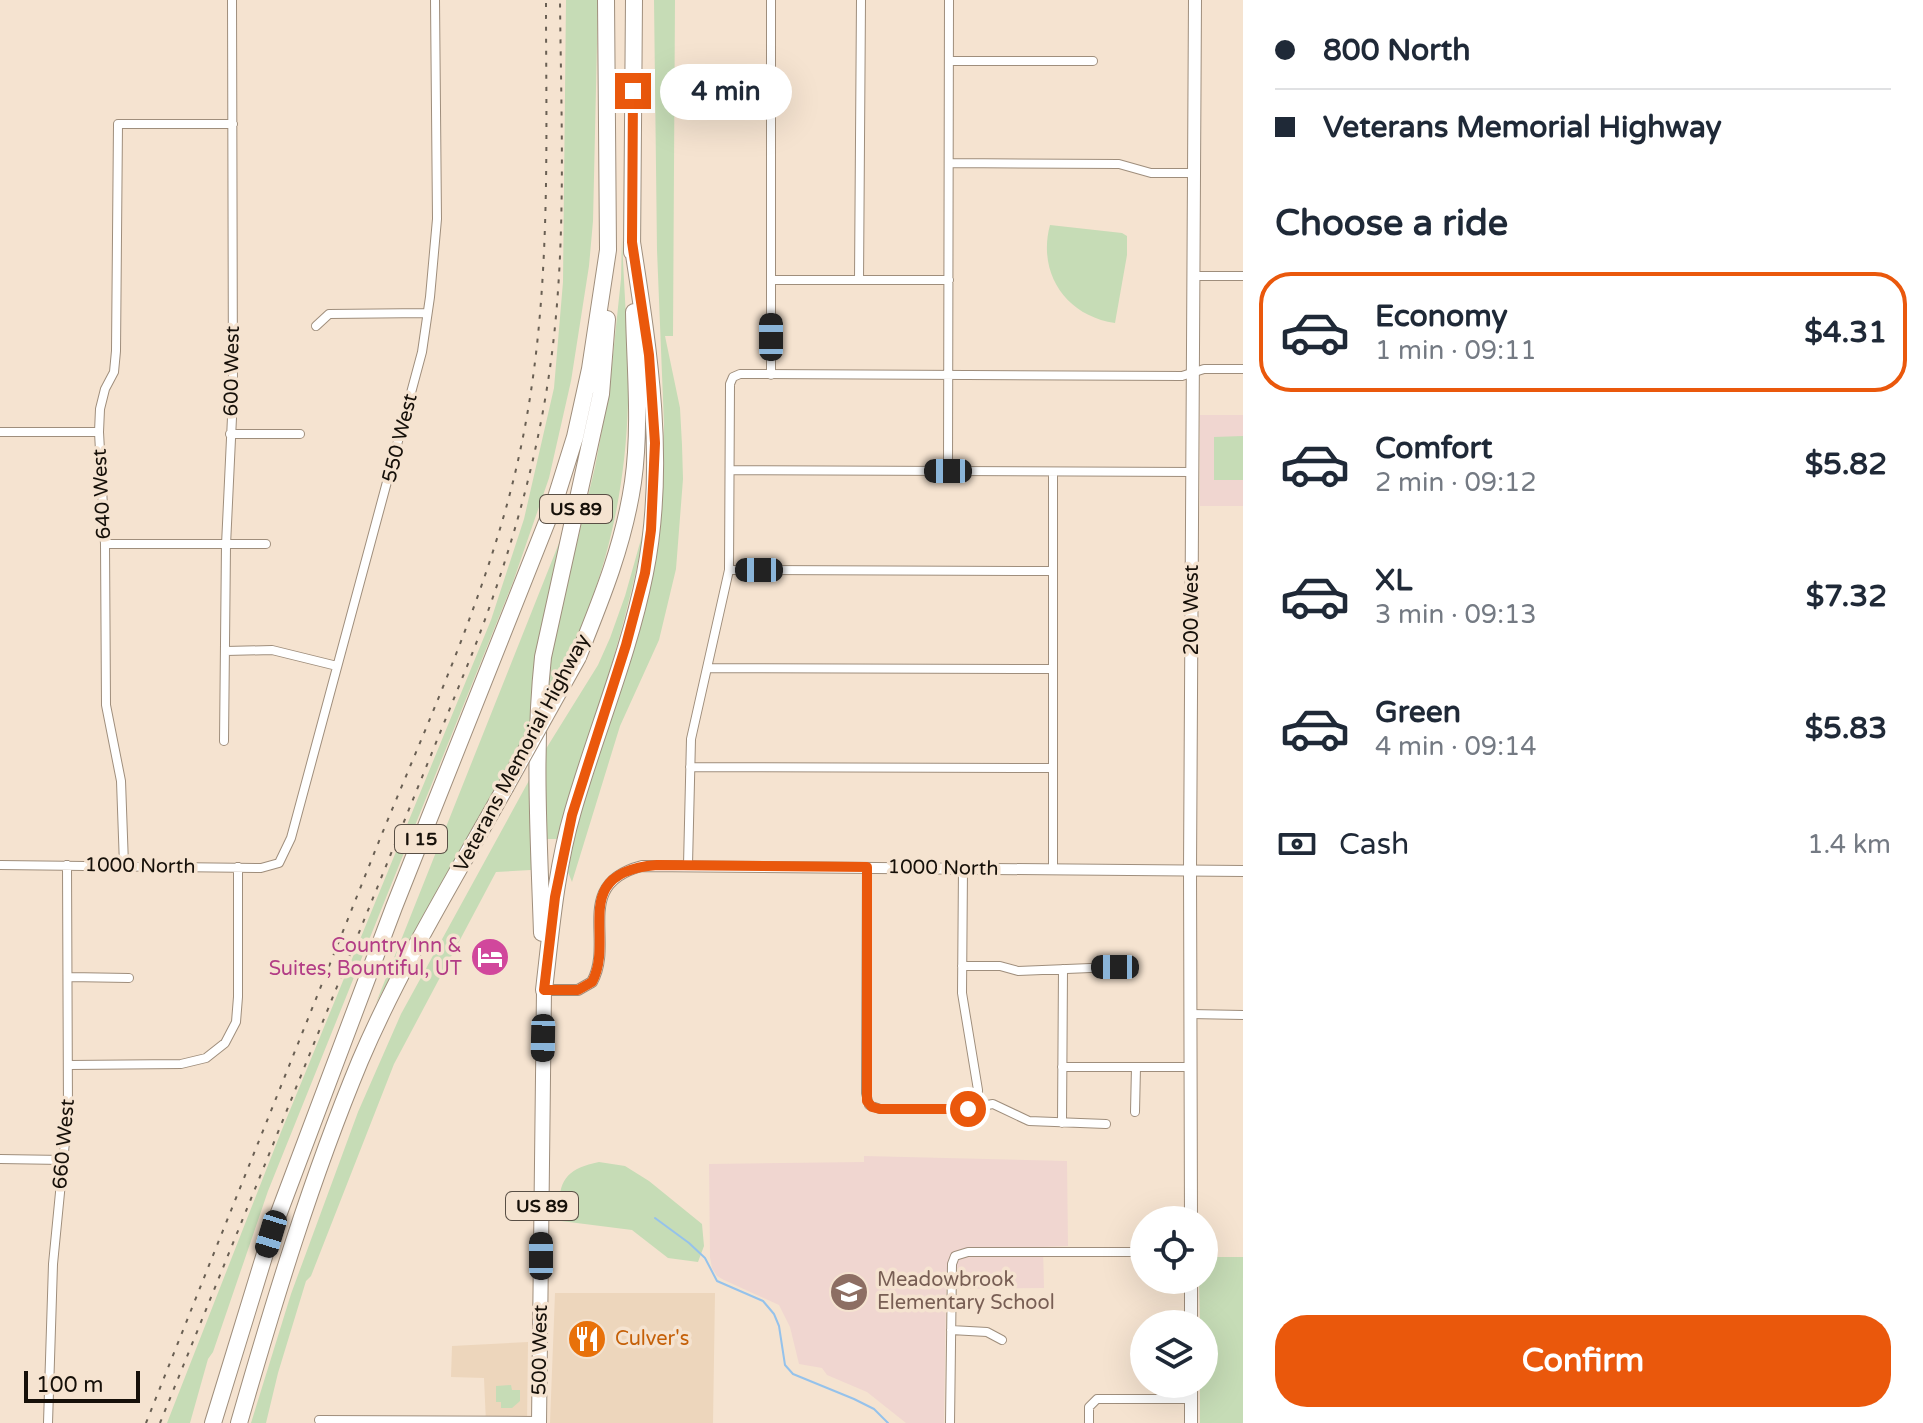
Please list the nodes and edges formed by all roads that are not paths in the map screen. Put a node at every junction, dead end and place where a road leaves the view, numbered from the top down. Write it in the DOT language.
graph roads {
  1 [pos="232,0"];
  2 [pos="435,0"];
  3 [pos="606,0"];
  4 [pos="634,0"];
  5 [pos="771,0"];
  6 [pos="861,0"];
  7 [pos="949,0"];
  8 [pos="1195,0"];
  9 [pos="949,61"];
  10 [pos="1093,61"];
  11 [pos="233,124"];
  12 [pos="949,163"];
  13 [pos="1194,173"];
  14 [pos="632,242"];
  15 [pos="608,250"];
  16 [pos="1194,276"];
  17 [pos="1243,276"];
  18 [pos="771,280"];
  19 [pos="859,280"];
  20 [pos="949,280"];
  21 [pos="427,313"];
  22 [pos="316,326"];
  23 [pos="1243,369"];
  24 [pos="1193,373"];
  25 [pos="771,375"];
  26 [pos="948,375"];
  27 [pos="0,432"];
  28 [pos="99,432"];
  29 [pos="230,434"];
  30 [pos="300,434"];
  31 [pos="730,470"];
  32 [pos="948,471"];
  33 [pos="1053,472"];
  34 [pos="1193,472"];
  35 [pos="105,544"];
  36 [pos="266,544"];
  37 [pos="226,545"];
  38 [pos="729,570"];
  39 [pos="1053,571"];
  40 [pos="226,651"];
  41 [pos="337,666"];
  42 [pos="708,668"];
  43 [pos="1053,669"];
  44 [pos="224,741"];
  45 [pos="690,767"];
  46 [pos="1053,768"];
  47 [pos="279,863"];
  48 [pos="0,865"];
  49 [pos="67,865"];
  50 [pos="124,865"];
  51 [pos="688,865"];
  52 [pos="238,867"];
  53 [pos="867,867"];
  54 [pos="963,868"];
  55 [pos="1053,869"];
  56 [pos="1190,870"];
  57 [pos="1243,871"];
  58 [pos="962,966"];
  59 [pos="1115,967"];
  60 [pos="1063,969"];
  61 [pos="69,977"];
  62 [pos="129,978"];
  63 [pos="544,990"];
  64 [pos="1190,1014"];
  65 [pos="1243,1015"];
  66 [pos="69,1065"];
  67 [pos="1062,1067"];
  68 [pos="1136,1067"];
  69 [pos="1190,1067"];
  70 [pos="977,1106"];
  71 [pos="1135,1112"];
  72 [pos="1062,1123"];
  73 [pos="1106,1124"];
  74 [pos="0,1159"];
  75 [pos="63,1160"];
  76 [pos="1191,1206"];
  77 [pos="1130,1252"];
  78 [pos="951,1330"];
  79 [pos="1002,1340"];
  80 [pos="1191,1399"];
  81 [pos="319,1420"];
  82 [pos="539,1422"];
  83 [pos="48,1423"];
  84 [pos="213,1423"];
  85 [pos="239,1423"];
  86 [pos="950,1423"];
  87 [pos="1089,1423"];
  88 [pos="1191,1423"];
  1 -- 11 [label="street, 600 West"];
  2 -- 21 [label="street, 550 West"];
  3 -- 15 [label="highway, I 15"];
  4 -- 14 [label="highway, Veterans Memorial Highway / I 15"];
  5 -- 18 [label="street"];
  6 -- 19 [label="street"];
  7 -- 9 [label="street"];
  8 -- 13 [label="main road, 200 West"];
  9 -- 10 [label="street"];
  9 -- 12 [label="street"];
  11 -- 28 [label="street, 640 West"];
  11 -- 29 [label="street, 600 West"];
  12 -- 13 [label="street"];
  12 -- 20 [label="street"];
  13 -- 16 [label="main road, 200 West"];
  14 -- 63 [label="highway, US 89"];
  14 -- 85 [label="highway, Veterans Memorial Highway / I 15, bridge"];
  15 -- 63 [label="highway, US 89"];
  15 -- 84 [label="highway, I 15"];
  16 -- 17 [label="street"];
  16 -- 24 [label="main road, 200 West"];
  18 -- 19 [label="street"];
  18 -- 25 [label="street"];
  19 -- 20 [label="street"];
  20 -- 26 [label="street"];
  21 -- 22 [label="street"];
  21 -- 41 [label="street, 550 West"];
  23 -- 24 [label="street"];
  24 -- 26 [label="street"];
  24 -- 34 [label="main road, 200 West"];
  25 -- 26 [label="street"];
  25 -- 31 [label="street"];
  26 -- 32 [label="street"];
  27 -- 28 [label="street"];
  28 -- 35 [label="street, 640 West"];
  29 -- 30 [label="street"];
  29 -- 37 [label="street, 600 West"];
  31 -- 32 [label="street"];
  31 -- 38 [label="street"];
  32 -- 33 [label="street"];
  33 -- 34 [label="street"];
  33 -- 39 [label="street"];
  34 -- 56 [label="main road, 200 West"];
  35 -- 37 [label="street"];
  35 -- 50 [label="street, 640 West"];
  36 -- 37 [label="street"];
  37 -- 40 [label="street, 600 West"];
  38 -- 39 [label="street"];
  38 -- 42 [label="street"];
  39 -- 43 [label="street"];
  40 -- 41 [label="street"];
  40 -- 44 [label="street, 600 West"];
  41 -- 47 [label="street, 550 West"];
  42 -- 43 [label="street"];
  42 -- 45 [label="street"];
  43 -- 46 [label="street"];
  45 -- 46 [label="street"];
  45 -- 51 [label="street"];
  46 -- 55 [label="street"];
  47 -- 52 [label="street, 1000 North"];
  48 -- 49 [label="street, 1000 North"];
  49 -- 50 [label="street, 1000 North"];
  49 -- 61 [label="street, 660 West"];
  50 -- 52 [label="street, 1000 North"];
  51 -- 53 [label="street, 1000 North"];
  51 -- 63 [label="street, 1000 North"];
  52 -- 66 [label="street"];
  53 -- 54 [label="street, 1000 North"];
  53 -- 70 [label="street"];
  54 -- 55 [label="street, 1000 North"];
  54 -- 58 [label="street"];
  55 -- 56 [label="street, 1000 North"];
  56 -- 57 [label="street, 1000 North"];
  56 -- 64 [label="main road, 200 West"];
  58 -- 60 [label="street"];
  58 -- 70 [label="street"];
  59 -- 60 [label="street"];
  60 -- 67 [label="street"];
  61 -- 62 [label="street"];
  61 -- 66 [label="street, 660 West"];
  63 -- 82 [label="main road, 500 West / US 89"];
  64 -- 65 [label="street"];
  64 -- 69 [label="main road, 200 West"];
  66 -- 75 [label="street, 660 West"];
  67 -- 68 [label="street"];
  67 -- 72 [label="street"];
  68 -- 69 [label="street"];
  68 -- 71 [label="street"];
  69 -- 76 [label="main road, 200 West"];
  70 -- 72 [label="street"];
  72 -- 73 [label="street"];
  74 -- 75 [label="street"];
  75 -- 83 [label="street, 660 West"];
  77 -- 78 [label="street"];
  78 -- 79 [label="street"];
  78 -- 86 [label="street"];
  80 -- 87 [label="street"];
  80 -- 88 [label="main road"];
  81 -- 82 [label="street"];
}
